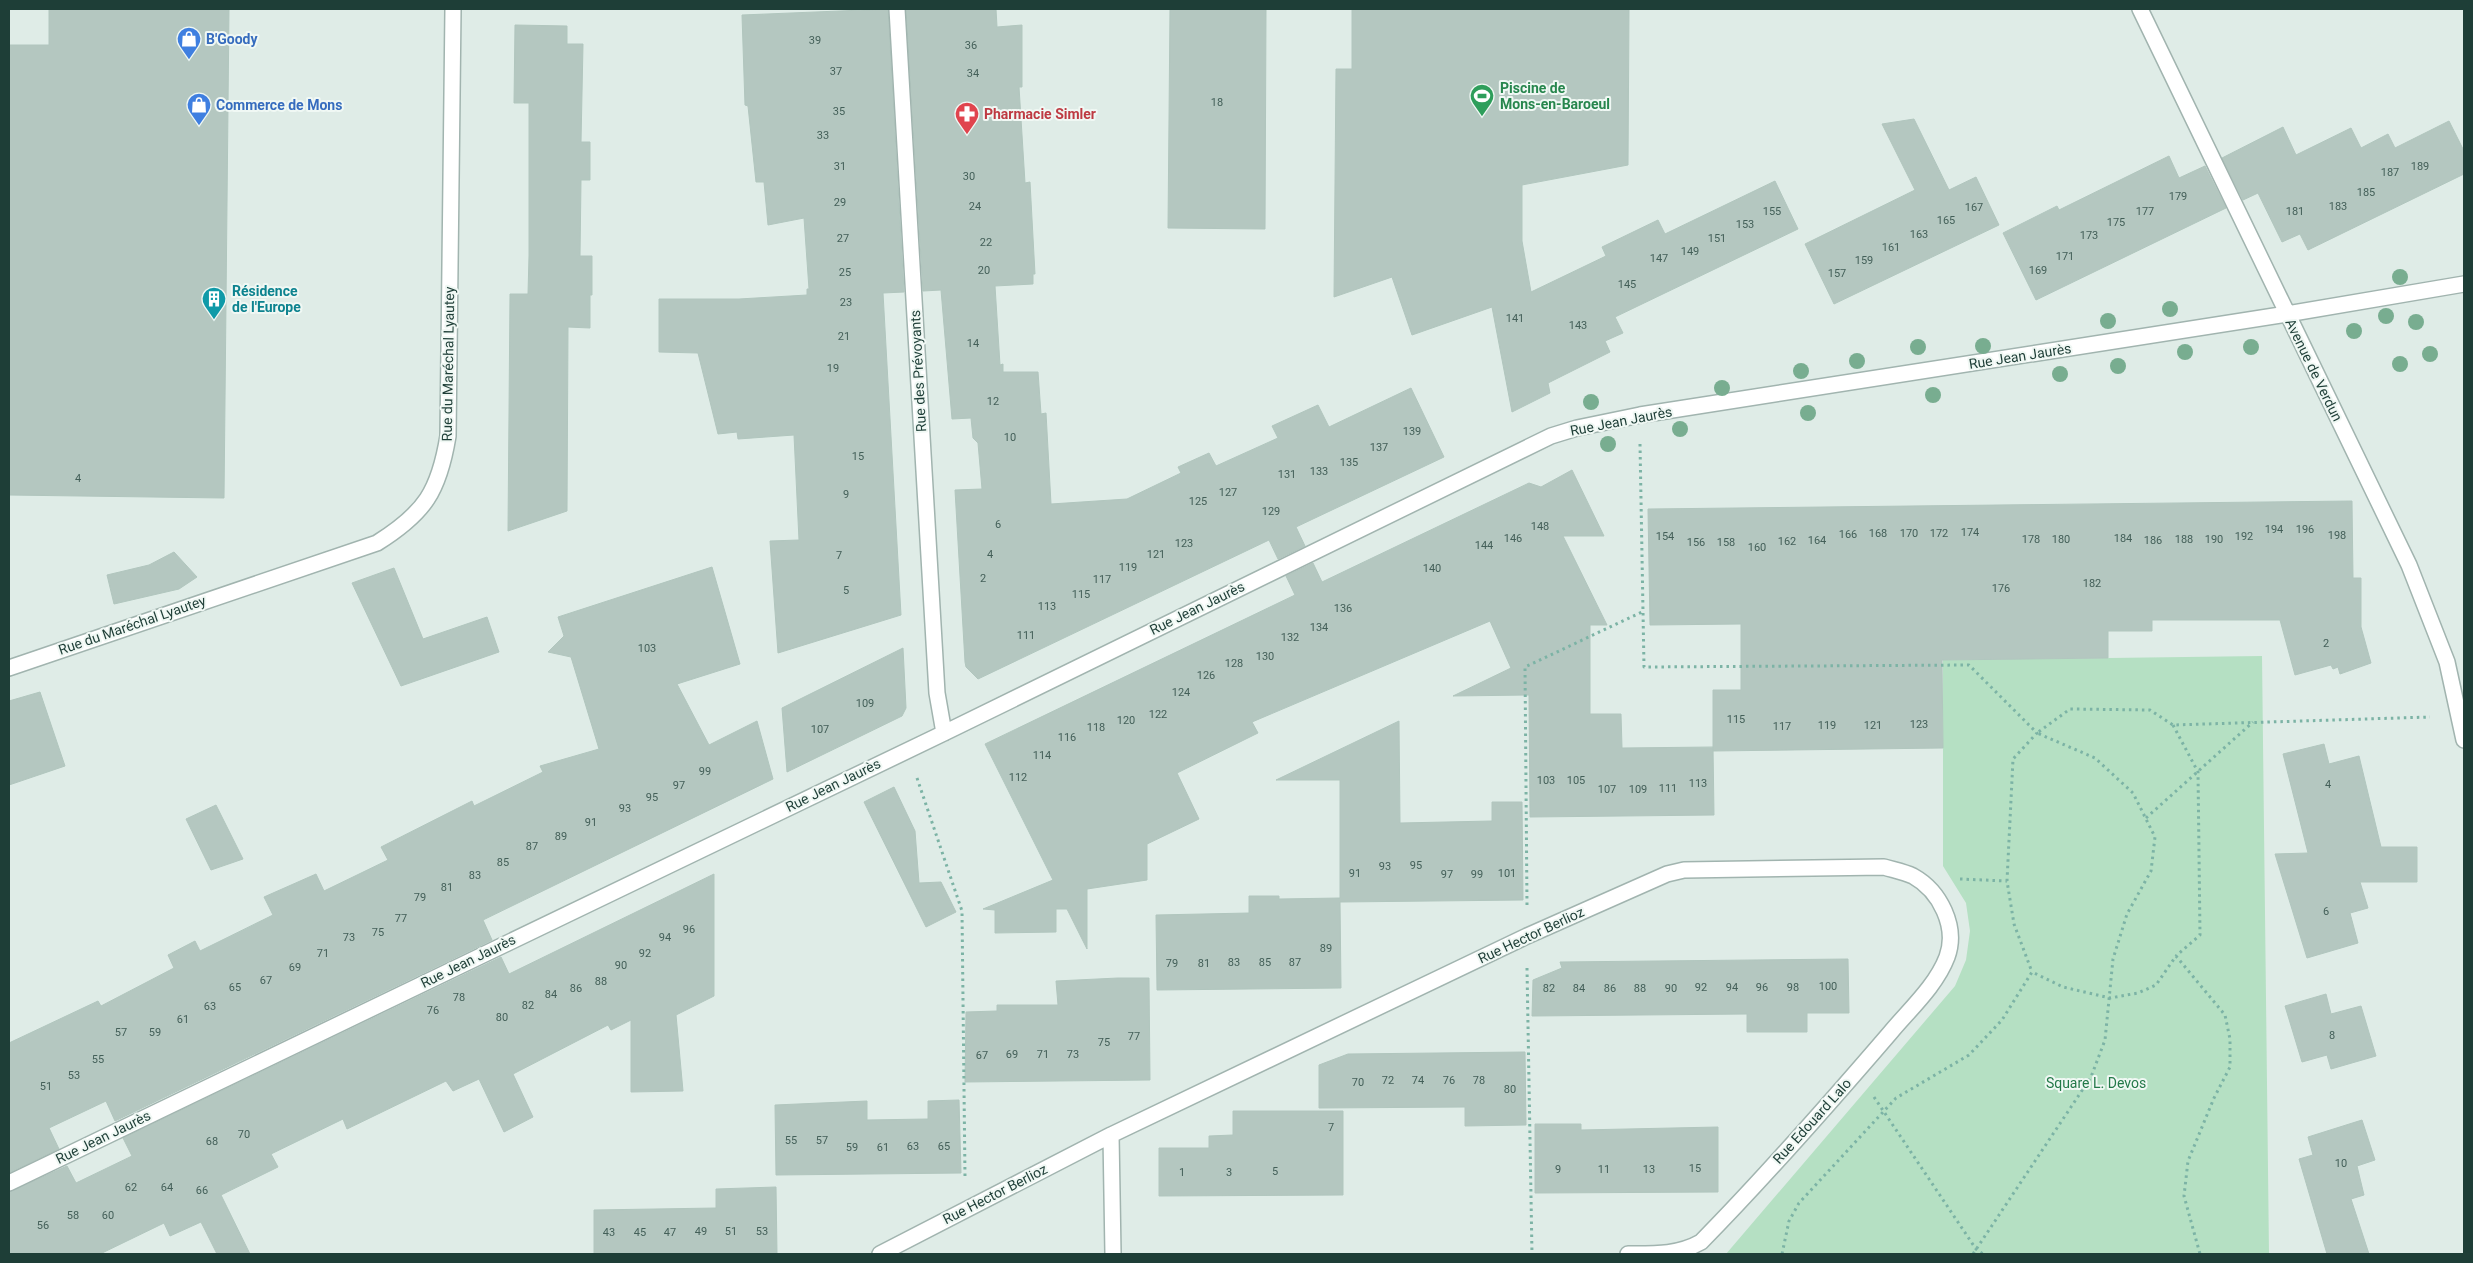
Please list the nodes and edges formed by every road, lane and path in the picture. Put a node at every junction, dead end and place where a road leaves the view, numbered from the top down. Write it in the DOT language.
graph roads {
  1 [pos="452,9"];
  2 [pos="897,9"];
  3 [pos="2140,9"];
  4 [pos="2464,284"];
  5 [pos="2287,314"];
  6 [pos="1640,415"];
  7 [pos="9,668"];
  8 [pos="2460,690"];
  9 [pos="2460,716"];
  10 [pos="2254,721"];
  11 [pos="2173,725"];
  12 [pos="944,733"];
  13 [pos="2037,734"];
  14 [pos="2464,740"];
  15 [pos="907,749"];
  16 [pos="2198,772"];
  17 [pos="2146,818"];
  18 [pos="1950,931"];
  19 [pos="2176,956"];
  20 [pos="2032,972"];
  21 [pos="2110,998"];
  22 [pos="1851,1078"];
  23 [pos="1884,1110"];
  24 [pos="1110,1135"];
  25 [pos="9,1183"];
  26 [pos="965,1209"];
  27 [pos="1976,1249"];
  28 [pos="880,1254"];
  29 [pos="1112,1254"];
  30 [pos="1628,1254"];
  31 [pos="1782,1254"];
  32 [pos="1973,1254"];
  33 [pos="1983,1254"];
  34 [pos="2200,1254"];
  1 -- 7 [label="street, Rue du Maréchal Lyautey"];
  2 -- 12 [label="street, Rue des Prévoyants"];
  3 -- 5 [label="street, Avenue de Verdun"];
  4 -- 5 [label="street, Rue Jean Jaurès"];
  5 -- 6 [label="street, Rue Jean Jaurès"];
  5 -- 8 [label="street, Avenue de Verdun"];
  6 -- 12 [label="street, Rue Jean Jaurès"];
  6 -- 13 [label="path"];
  8 -- 9 [label="street, Avenue de Verdun"];
  9 -- 10 [label="path"];
  9 -- 14 [label="street, Avenue de Verdun"];
  10 -- 11 [label="path"];
  10 -- 16 [label="path"];
  11 -- 13 [label="path"];
  11 -- 16 [label="path"];
  12 -- 15 [label="street, Rue Jean Jaurès"];
  13 -- 17 [label="path"];
  13 -- 20 [label="path"];
  15 -- 25 [label="street, Rue Jean Jaurès"];
  15 -- 26 [label="path"];
  16 -- 17 [label="path"];
  16 -- 19 [label="path"];
  17 -- 21 [label="path"];
  18 -- 22 [label="street, Rue Edouard Lalo"];
  18 -- 24 [label="street, Rue Hector Berlioz"];
  19 -- 21 [label="path"];
  19 -- 34 [label="path"];
  20 -- 21 [label="path"];
  20 -- 23 [label="path"];
  21 -- 27 [label="path"];
  22 -- 23 [label="path"];
  22 -- 30 [label="street, Rue Edouard Lalo"];
  23 -- 27 [label="path"];
  23 -- 31 [label="path"];
  24 -- 26 [label="street, Rue Hector Berlioz"];
  24 -- 29 [label="street"];
  26 -- 28 [label="street, Rue Hector Berlioz"];
  27 -- 32 [label="path"];
  27 -- 33 [label="path"];
}
